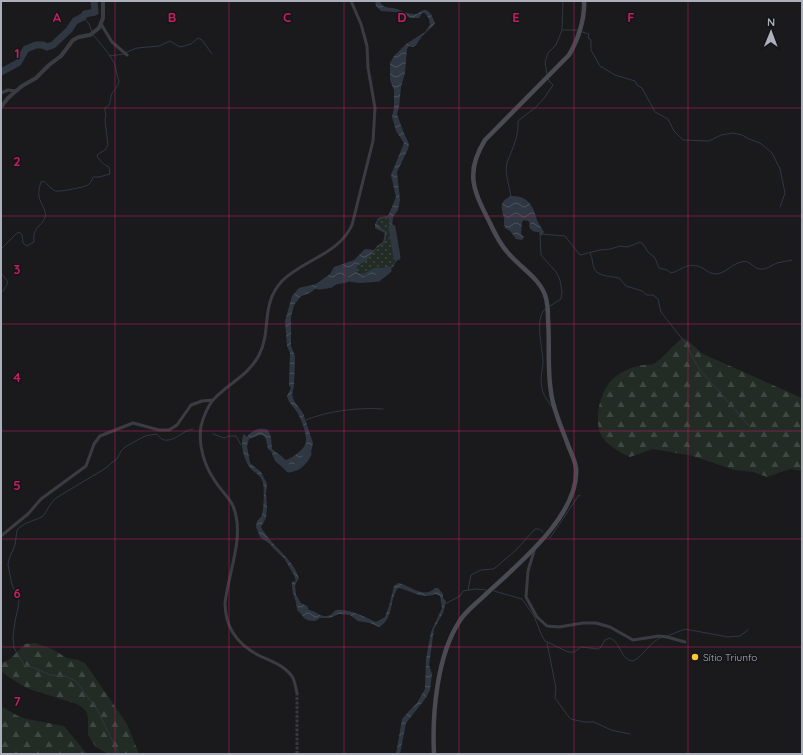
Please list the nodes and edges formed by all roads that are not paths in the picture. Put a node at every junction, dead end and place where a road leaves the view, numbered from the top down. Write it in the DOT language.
graph roads {
  1 [pos="103,1"];
  2 [pos="350,1"];
  3 [pos="584,1"];
  4 [pos="101,24"];
  5 [pos="127,55"];
  6 [pos="16,91"];
  7 [pos="1,93"];
  8 [pos="1,107"];
  9 [pos="213,400"];
  10 [pos="1,536"];
  11 [pos="534,549"];
  12 [pos="685,642"];
  13 [pos="297,693"];
  14 [pos="434,754"];
  1 -- 4 [label="street"];
  2 -- 9 [label="street"];
  3 -- 11 [label="main road"];
  4 -- 5 [label="street"];
  4 -- 6 [label="street"];
  6 -- 7 [label="street"];
  6 -- 8 [label="street"];
  9 -- 10 [label="street"];
  9 -- 13 [label="street"];
  11 -- 12 [label="street"];
  11 -- 14 [label="main road"];
}
